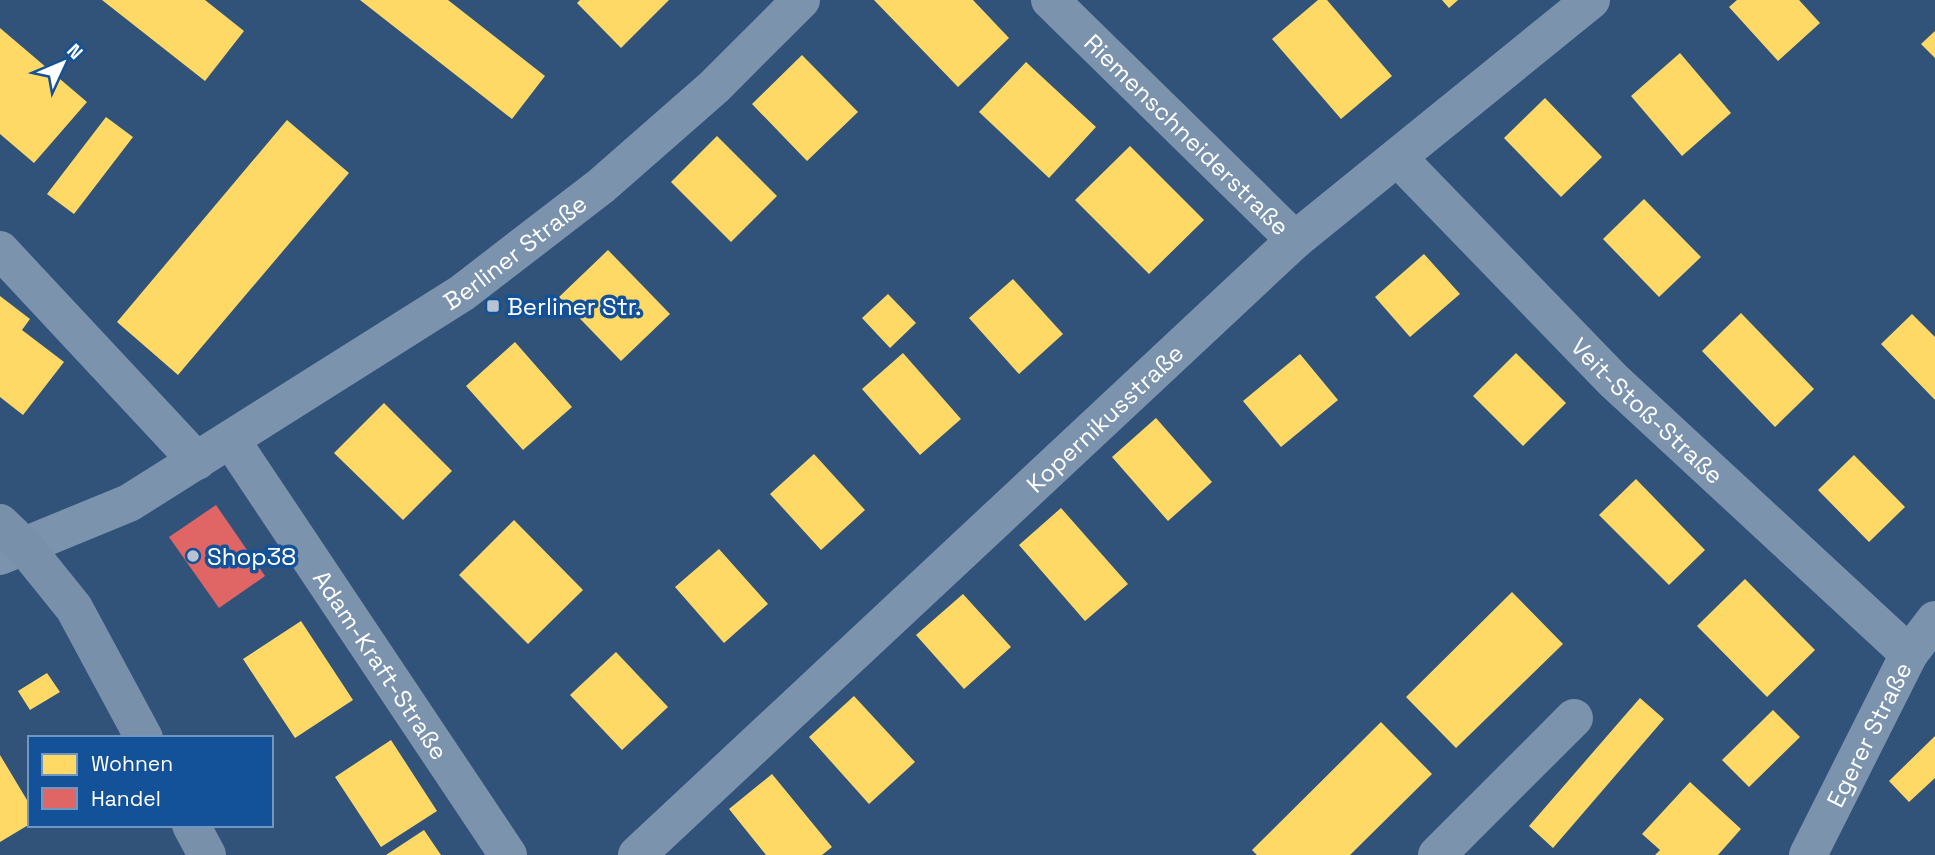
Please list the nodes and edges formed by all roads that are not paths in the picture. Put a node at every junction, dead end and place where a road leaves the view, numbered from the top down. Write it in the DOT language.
graph roads {
  1 [pos="801,0"];
  2 [pos="1050,0"];
  3 [pos="1591,0"];
  4 [pos="1398,158"];
  5 [pos="1295,240"];
  6 [pos="0,250"];
  7 [pos="231,440"];
  8 [pos="197,461"];
  9 [pos="8,542"];
  10 [pos="1935,620"];
  11 [pos="1909,654"];
  12 [pos="1574,718"];
  13 [pos="143,736"];
  14 [pos="192,827"];
  15 [pos="207,855"];
  16 [pos="508,855"];
  17 [pos="637,855"];
  18 [pos="1437,855"];
  19 [pos="1808,855"];
  1 -- 7 [label="street, Berliner Straße"];
  2 -- 5 [label="street, Riemenschneiderstraße"];
  3 -- 4 [label="street, Kopernikusstraße"];
  4 -- 5 [label="street, Kopernikusstraße"];
  4 -- 11 [label="street, Veit-Stoß-Straße"];
  5 -- 17 [label="street, Kopernikusstraße"];
  6 -- 8 [label="street"];
  7 -- 8 [label="street, Berliner Straße"];
  7 -- 16 [label="street, Adam-Kraft-Straße"];
  8 -- 9 [label="street, Berliner Straße"];
  9 -- 13 [label="main road"];
  10 -- 11 [label="street, Egerer Straße"];
  11 -- 19 [label="street, Egerer Straße"];
  12 -- 18 [label="street"];
  14 -- 15 [label="main road"];
}
